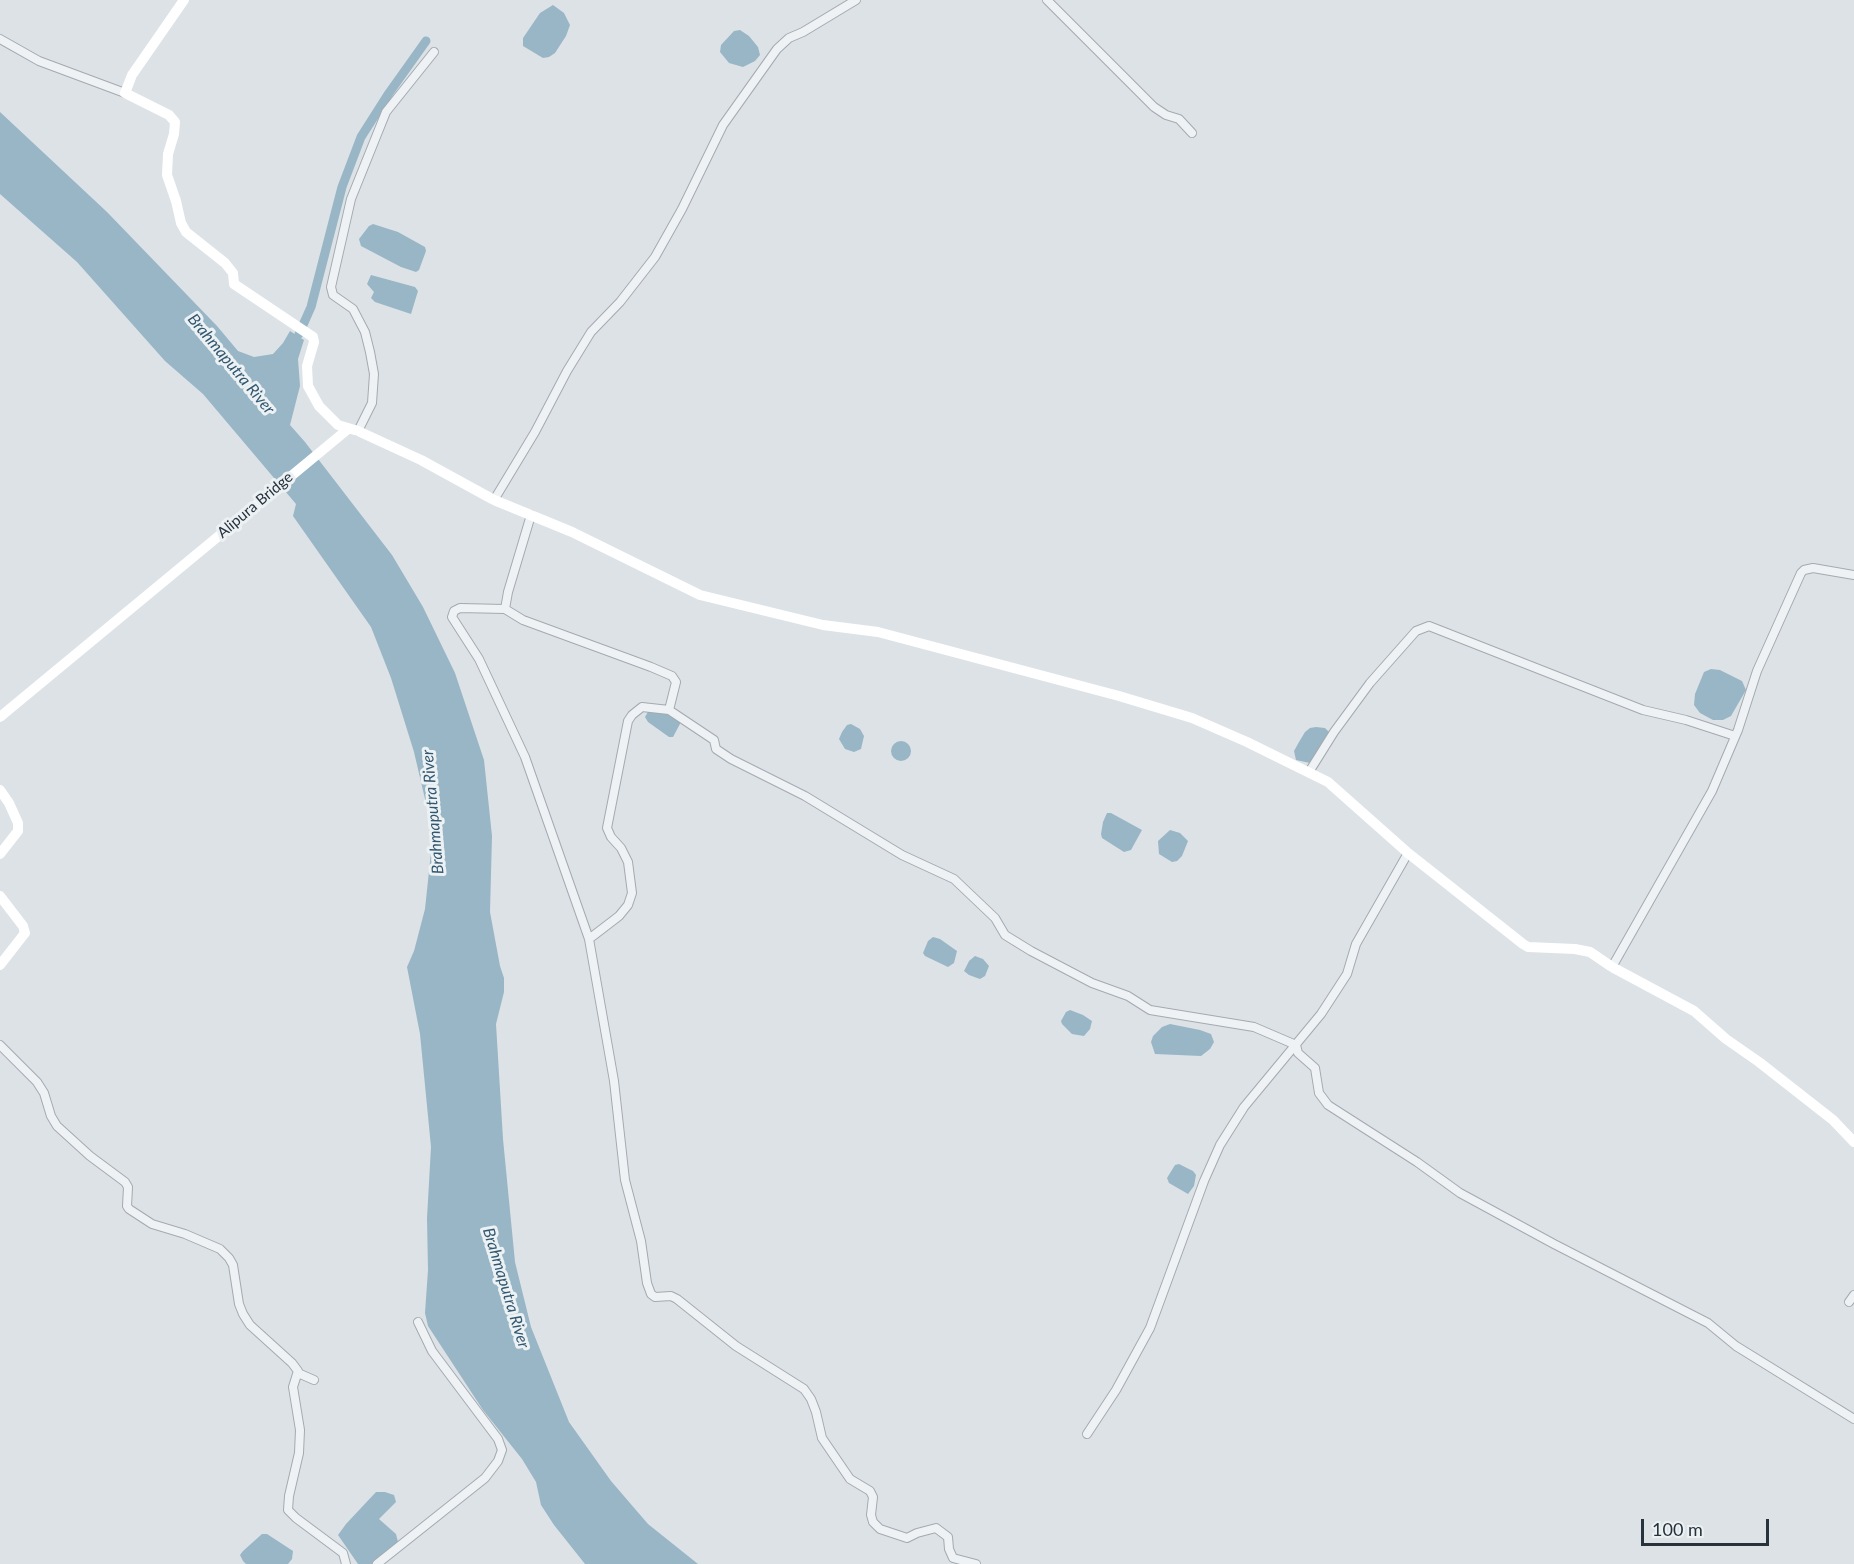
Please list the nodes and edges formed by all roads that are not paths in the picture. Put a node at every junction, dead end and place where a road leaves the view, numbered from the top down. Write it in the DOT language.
graph roads {
  1 [pos="184,0"];
  2 [pos="855,0"];
  3 [pos="1047,0"];
  4 [pos="0,39"];
  5 [pos="434,52"];
  6 [pos="125,93"];
  7 [pos="1192,133"];
  8 [pos="353,430"];
  9 [pos="494,500"];
  10 [pos="531,515"];
  11 [pos="1854,575"];
  12 [pos="505,609"];
  13 [pos="669,710"];
  14 [pos="0,717"];
  15 [pos="1735,736"];
  16 [pos="1309,772"];
  17 [pos="0,790"];
  18 [pos="1408,852"];
  19 [pos="0,855"];
  20 [pos="0,896"];
  21 [pos="589,939"];
  22 [pos="0,965"];
  23 [pos="1612,967"];
  24 [pos="0,1045"];
  25 [pos="1296,1045"];
  26 [pos="1854,1142"];
  27 [pos="1854,1295"];
  28 [pos="1849,1302"];
  29 [pos="418,1322"];
  30 [pos="298,1373"];
  31 [pos="314,1380"];
  32 [pos="1854,1419"];
  33 [pos="1086,1434"];
  34 [pos="346,1564"];
  35 [pos="377,1564"];
  36 [pos="976,1564"];
  1 -- 6 [label="street"];
  2 -- 9 [label="street"];
  3 -- 7 [label="street"];
  4 -- 6 [label="street"];
  5 -- 8 [label="street"];
  6 -- 8 [label="street"];
  8 -- 9 [label="street"];
  8 -- 14 [label="street, Alipura Bridge"];
  9 -- 10 [label="street"];
  10 -- 12 [label="street"];
  10 -- 16 [label="street"];
  11 -- 15 [label="street"];
  12 -- 13 [label="street"];
  12 -- 21 [label="street"];
  13 -- 21 [label="street"];
  13 -- 25 [label="street"];
  15 -- 16 [label="street"];
  15 -- 23 [label="street"];
  16 -- 18 [label="street"];
  17 -- 19 [label="street"];
  18 -- 23 [label="street"];
  18 -- 25 [label="street"];
  20 -- 22 [label="street"];
  21 -- 36 [label="street"];
  23 -- 26 [label="street"];
  24 -- 30 [label="street"];
  25 -- 32 [label="street"];
  25 -- 33 [label="street"];
  27 -- 28 [label="street"];
  29 -- 35 [label="street"];
  30 -- 31 [label="street"];
  30 -- 34 [label="street"];
}
